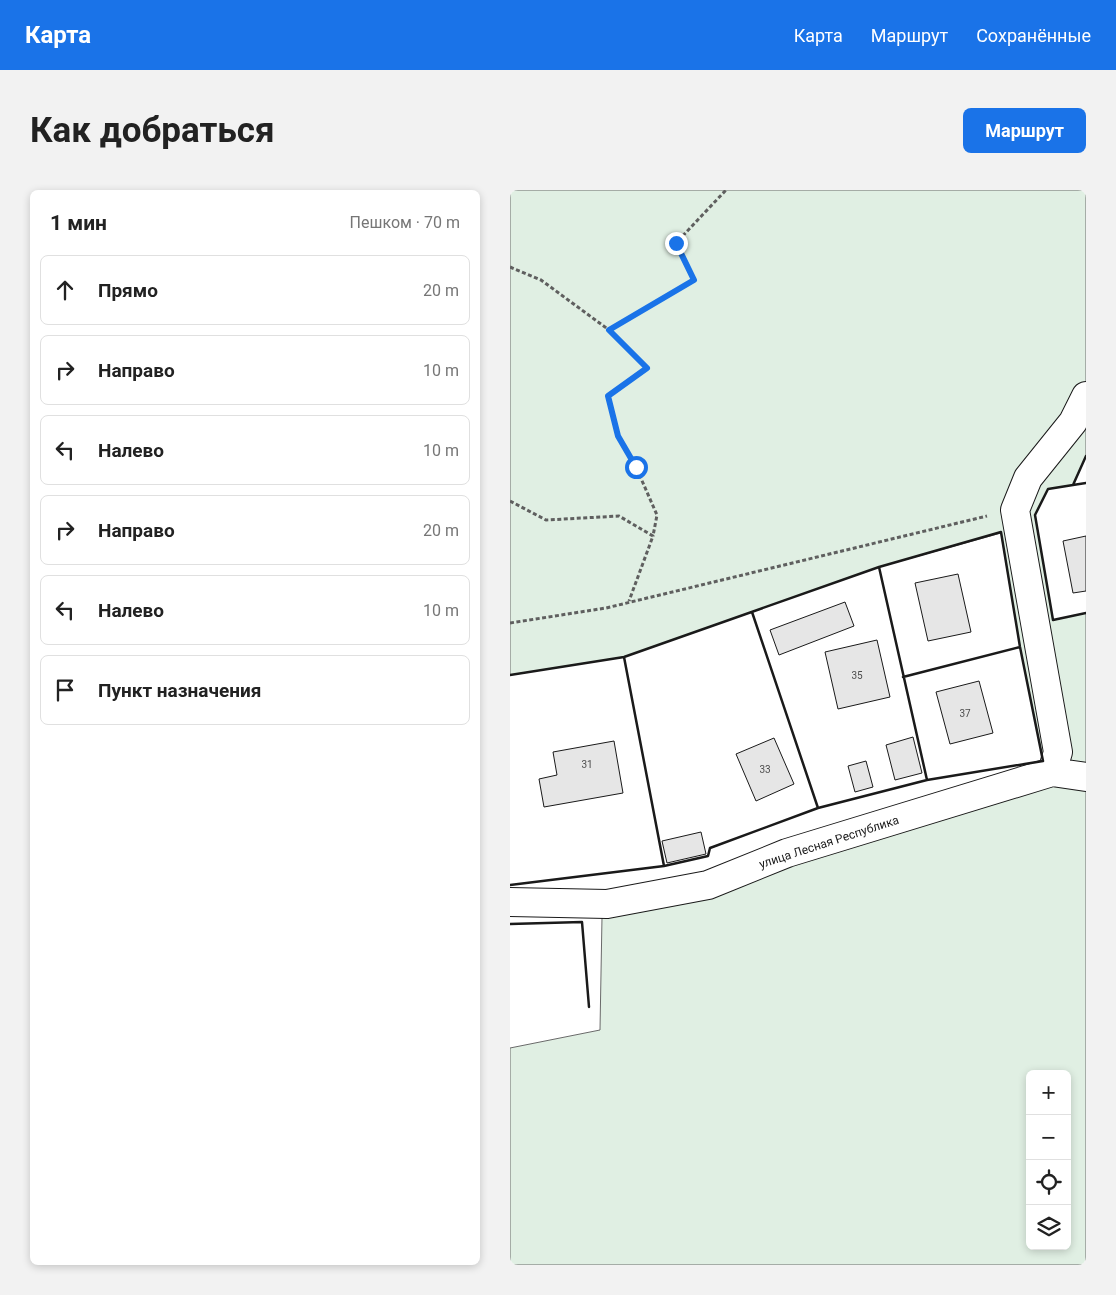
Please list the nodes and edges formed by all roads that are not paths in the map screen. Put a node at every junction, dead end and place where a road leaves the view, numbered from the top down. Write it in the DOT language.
graph roads {
  1 [pos="1086,396"];
  2 [pos="1052,772"];
  3 [pos="1086,777"];
  4 [pos="510,902"];
  1 -- 2 [label="street"];
  2 -- 3 [label="street, улица Лесная Республика"];
  2 -- 4 [label="street, улица Лесная Республика"];
}
